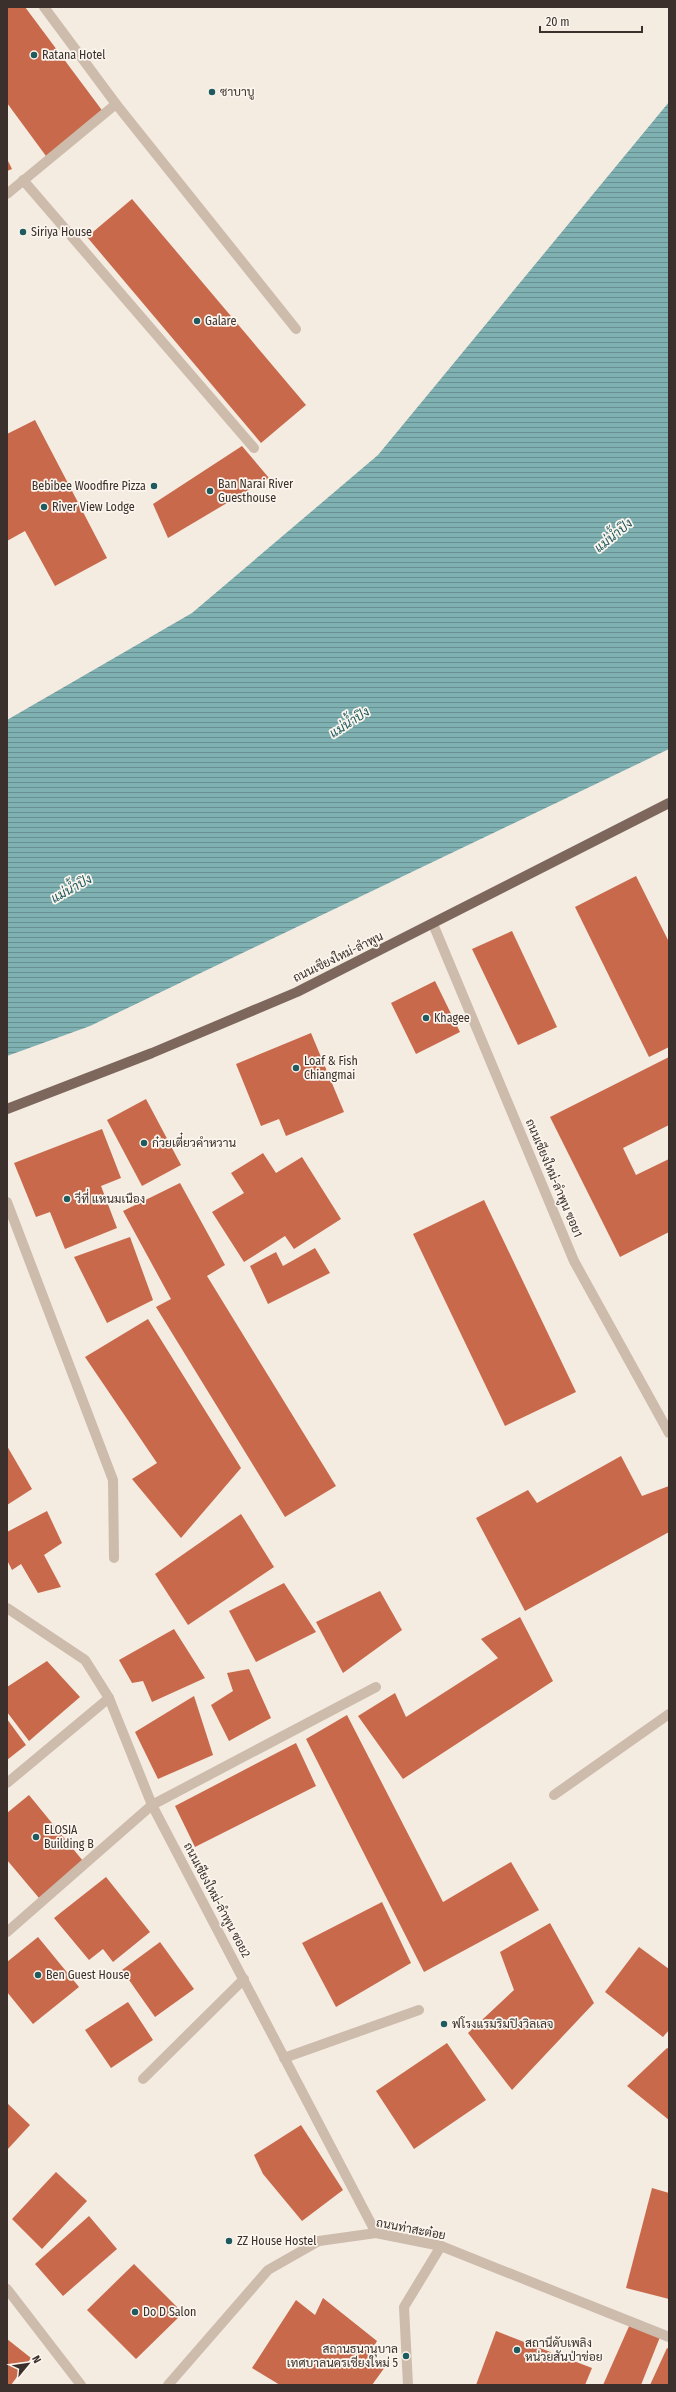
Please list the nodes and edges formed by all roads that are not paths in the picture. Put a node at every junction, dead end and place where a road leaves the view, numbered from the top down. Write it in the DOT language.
graph roads {
  1 [pos="44,7"];
  2 [pos="116,104"];
  3 [pos="23,180"];
  4 [pos="7,194"];
  5 [pos="296,329"];
  6 [pos="254,448"];
  7 [pos="669,803"];
  8 [pos="433,924"];
  9 [pos="7,1109"];
  10 [pos="7,1202"];
  11 [pos="669,1434"];
  12 [pos="114,1558"];
  13 [pos="7,1608"];
  14 [pos="376,1687"];
  15 [pos="109,1698"];
  16 [pos="669,1714"];
  17 [pos="7,1783"];
  18 [pos="554,1796"];
  19 [pos="152,1805"];
  20 [pos="7,1932"];
  21 [pos="244,1979"];
  22 [pos="419,2010"];
  23 [pos="284,2058"];
  24 [pos="143,2079"];
  25 [pos="376,2233"];
  26 [pos="441,2246"];
  27 [pos="7,2289"];
  28 [pos="669,2337"];
  29 [pos="81,2385"];
  30 [pos="168,2385"];
  31 [pos="408,2385"];
  1 -- 2 [label="street"];
  2 -- 3 [label="street"];
  2 -- 5 [label="street"];
  3 -- 4 [label="street"];
  3 -- 6 [label="street"];
  7 -- 8 [label="main road, ถนนเชียงใหม่-ลำพูน"];
  8 -- 9 [label="main road, ถนนเชียงใหม่-ลำพูน"];
  8 -- 11 [label="street, ถนนเชียงใหม่-ลำพูน ซอย1"];
  10 -- 12 [label="street"];
  13 -- 15 [label="street, ถนนเชียงใหม่-ลำพูน ซอย2"];
  14 -- 19 [label="street"];
  15 -- 17 [label="street"];
  15 -- 19 [label="street, ถนนเชียงใหม่-ลำพูน ซอย2"];
  16 -- 18 [label="street"];
  19 -- 20 [label="street"];
  19 -- 21 [label="street, ถนนเชียงใหม่-ลำพูน ซอย2"];
  21 -- 23 [label="street, ถนนเชียงใหม่-ลำพูน ซอย2"];
  21 -- 24 [label="street"];
  22 -- 23 [label="street"];
  23 -- 25 [label="street, ถนนเชียงใหม่-ลำพูน ซอย2"];
  25 -- 26 [label="street, ถนนท่าสะต๋อย"];
  25 -- 30 [label="street, ถนนท่าสะต๋อย"];
  26 -- 28 [label="street, ถนนท่าสะต๋อย"];
  26 -- 31 [label="street"];
  27 -- 29 [label="street"];
}
